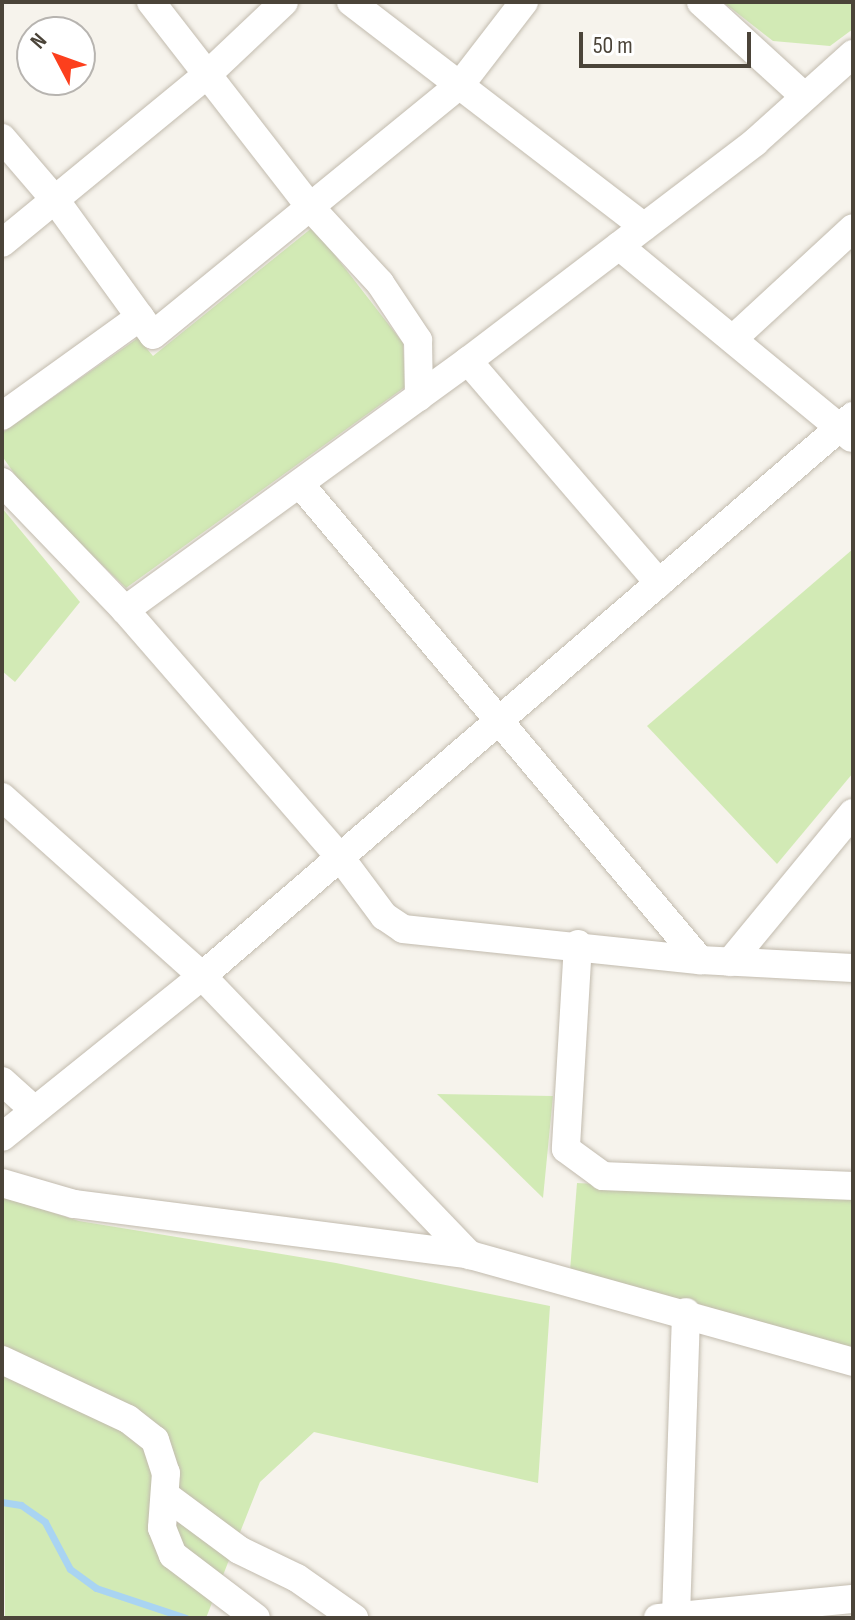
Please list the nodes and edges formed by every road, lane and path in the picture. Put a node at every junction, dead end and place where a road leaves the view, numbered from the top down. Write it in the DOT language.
graph roads {
  1 [pos="151,2"];
  2 [pos="284,2"];
  3 [pos="351,2"];
  4 [pos="524,2"];
  5 [pos="701,2"];
  6 [pos="853,54"];
  7 [pos="209,73"];
  8 [pos="460,85"];
  9 [pos="803,95"];
  10 [pos="2,138"];
  11 [pos="56,201"];
  12 [pos="311,208"];
  13 [pos="644,227"];
  14 [pos="853,228"];
  15 [pos="2,243"];
  16 [pos="619,246"];
  17 [pos="140,317"];
  18 [pos="734,338"];
  19 [pos="468,361"];
  20 [pos="419,397"];
  21 [pos="2,416"];
  22 [pos="849,428"];
  23 [pos="2,482"];
  24 [pos="300,484"];
  25 [pos="659,583"];
  26 [pos="125,610"];
  27 [pos="498,723"];
  28 [pos="2,797"];
  29 [pos="853,813"];
  30 [pos="340,857"];
  31 [pos="578,944"];
  32 [pos="700,960"];
  33 [pos="730,962"];
  34 [pos="853,968"];
  35 [pos="202,976"];
  36 [pos="2,1081"];
  37 [pos="32,1108"];
  38 [pos="2,1137"];
  39 [pos="2,1183"];
  40 [pos="853,1186"];
  41 [pos="470,1255"];
  42 [pos="686,1312"];
  43 [pos="2,1360"];
  44 [pos="853,1362"];
  45 [pos="165,1495"];
  46 [pos="853,1599"];
  47 [pos="667,1617"];
  48 [pos="256,1618"];
  49 [pos="354,1618"];
  1 -- 7 [label="street"];
  2 -- 7 [label="street"];
  3 -- 8 [label="street"];
  4 -- 8 [label="street"];
  5 -- 9 [label="street"];
  6 -- 9 [label="street"];
  7 -- 11 [label="street"];
  7 -- 12 [label="street"];
  8 -- 12 [label="street"];
  8 -- 13 [label="street"];
  9 -- 13 [label="street"];
  10 -- 11 [label="street"];
  11 -- 15 [label="street"];
  11 -- 17 [label="street"];
  12 -- 17 [label="street"];
  12 -- 20 [label="street"];
  13 -- 16 [label="street"];
  14 -- 18 [label="street"];
  16 -- 18 [label="street"];
  16 -- 19 [label="street"];
  17 -- 21 [label="street"];
  18 -- 22 [label="street"];
  19 -- 20 [label="street"];
  19 -- 25 [label="street"];
  20 -- 24 [label="street"];
  22 -- 25 [label="street"];
  23 -- 26 [label="street"];
  24 -- 26 [label="street"];
  24 -- 27 [label="street"];
  25 -- 27 [label="street"];
  26 -- 30 [label="street"];
  27 -- 30 [label="street"];
  27 -- 32 [label="street"];
  28 -- 35 [label="street"];
  29 -- 33 [label="street"];
  30 -- 31 [label="street"];
  30 -- 35 [label="street"];
  31 -- 32 [label="street"];
  31 -- 40 [label="street"];
  32 -- 33 [label="street"];
  33 -- 34 [label="street"];
  35 -- 37 [label="street"];
  35 -- 41 [label="street"];
  36 -- 37 [label="street"];
  37 -- 38 [label="street"];
  39 -- 41 [label="street"];
  41 -- 42 [label="street"];
  42 -- 44 [label="street"];
  42 -- 47 [label="street"];
  43 -- 45 [label="street"];
  45 -- 48 [label="street"];
  45 -- 49 [label="street"];
  46 -- 47 [label="street"];
}
